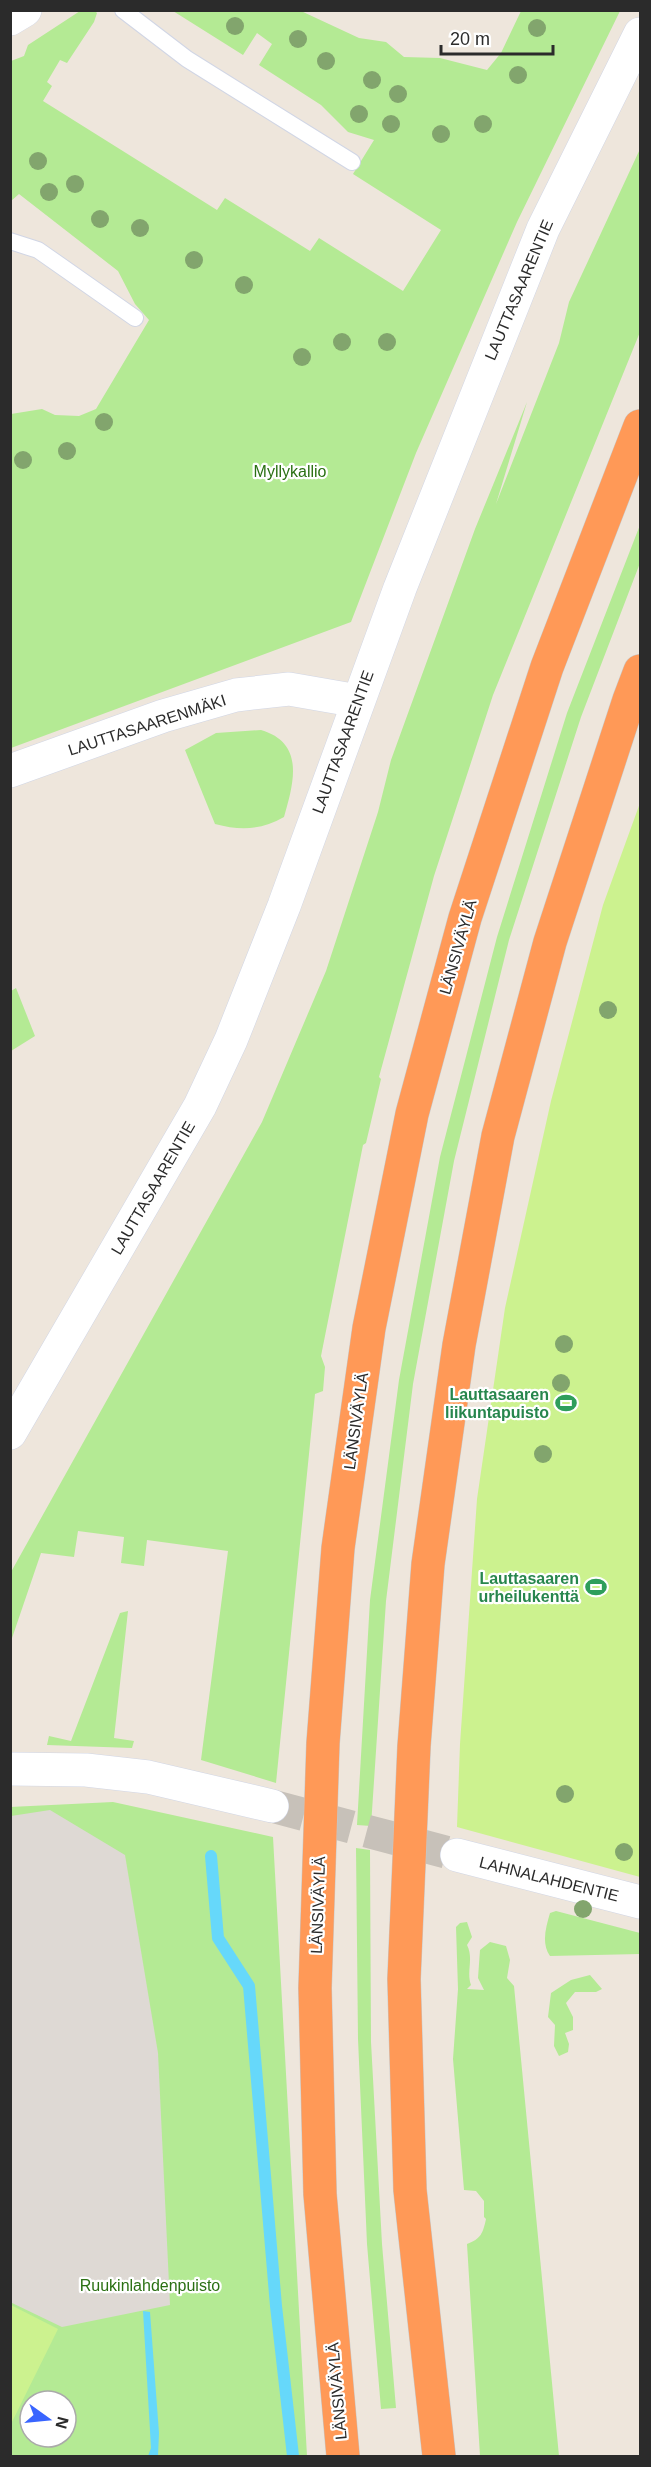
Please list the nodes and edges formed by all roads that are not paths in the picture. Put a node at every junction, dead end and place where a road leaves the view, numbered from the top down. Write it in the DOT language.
graph roads {
  1 [pos="25,10"];
  2 [pos="123,10"];
  3 [pos="10,19"];
  4 [pos="640,34"];
  5 [pos="352,162"];
  6 [pos="10,241"];
  7 [pos="135,318"];
  8 [pos="640,426"];
  9 [pos="640,671"];
  10 [pos="358,701"];
  11 [pos="10,771"];
  12 [pos="10,1433"];
  13 [pos="10,1769"];
  14 [pos="272,1806"];
  15 [pos="457,1855"];
  16 [pos="640,1902"];
  17 [pos="343,2457"];
  18 [pos="439,2457"];
  1 -- 3 [label="main road"];
  2 -- 5 [label="lane"];
  4 -- 10 [label="main road, LAUTTASAARENTIE"];
  6 -- 7 [label="lane"];
  8 -- 17 [label="highway, LÄNSIVÄYLÄ"];
  9 -- 18 [label="highway"];
  10 -- 11 [label="main road, LAUTTASAARENMÄKI"];
  10 -- 12 [label="main road, LAUTTASAARENTIE"];
  13 -- 14 [label="main road"];
  15 -- 16 [label="main road, LAHNALAHDENTIE"];
}
